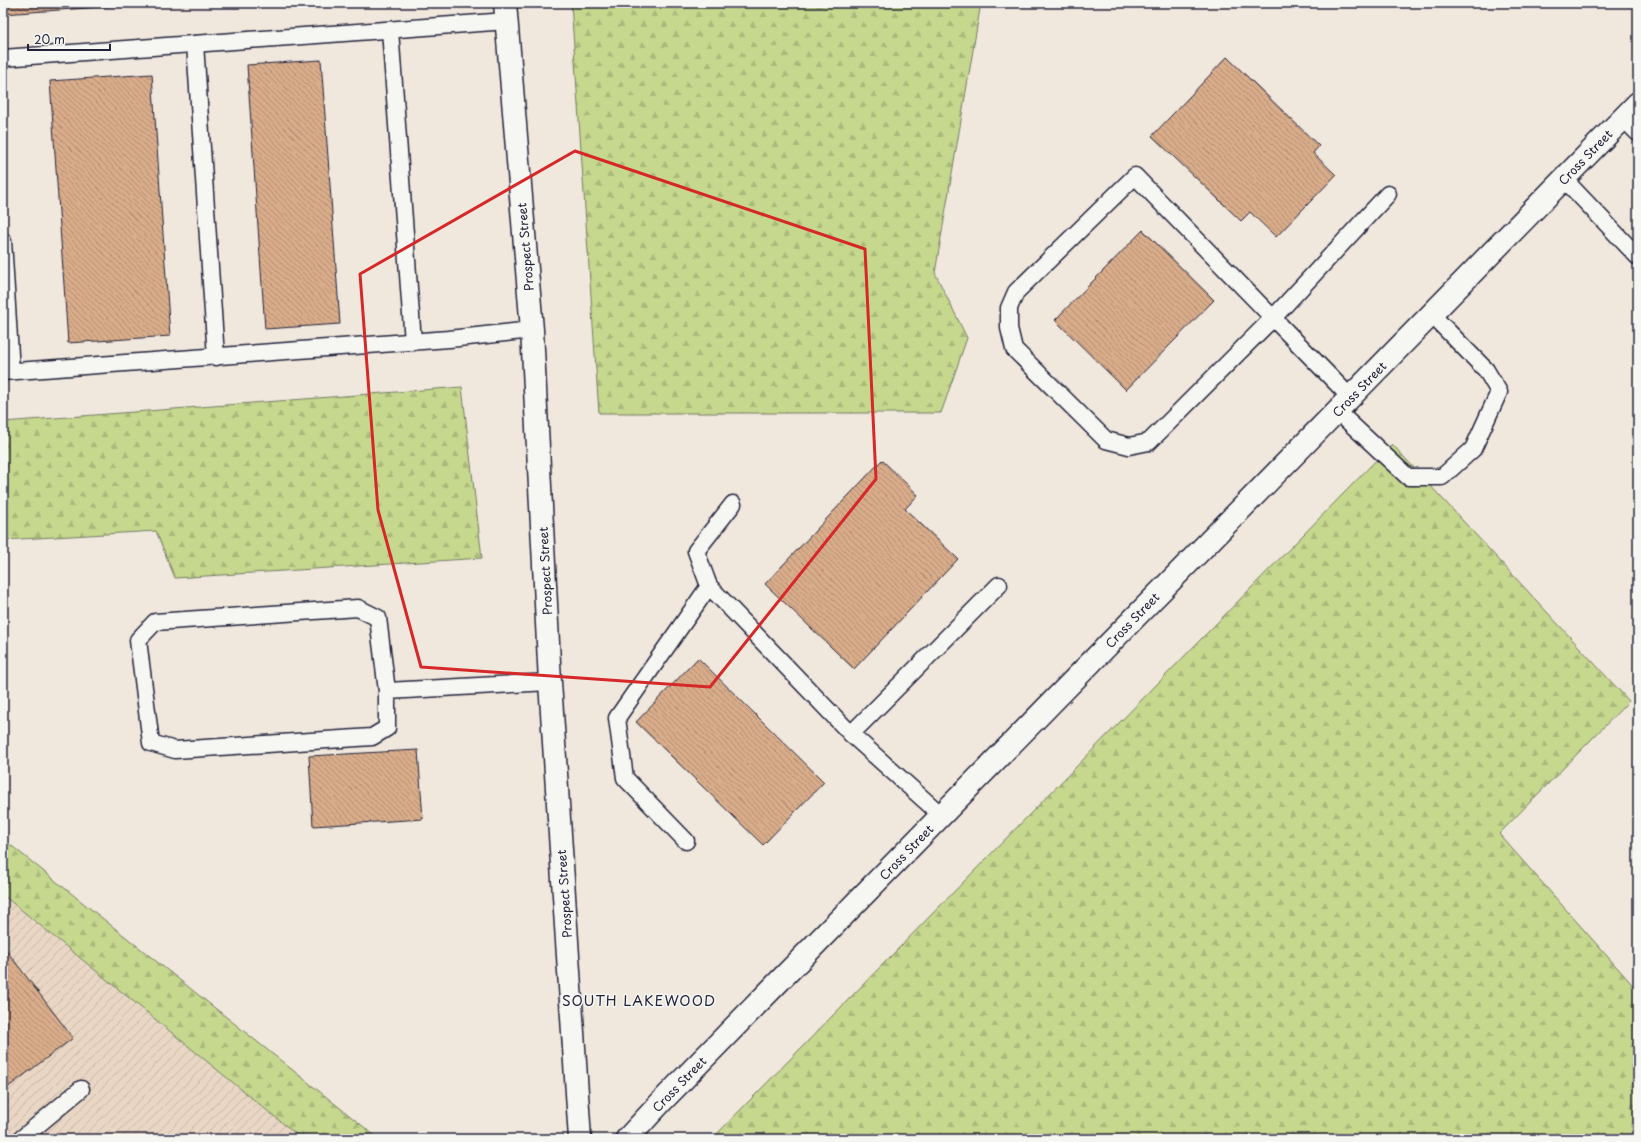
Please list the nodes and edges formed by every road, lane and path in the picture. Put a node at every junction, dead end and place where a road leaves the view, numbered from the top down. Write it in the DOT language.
graph roads {
  1 [pos="506,12"];
  2 [pos="390,30"];
  3 [pos="195,44"];
  4 [pos="3,58"];
  5 [pos="1631,110"];
  6 [pos="1638,133"];
  7 [pos="1564,179"];
  8 [pos="1388,194"];
  9 [pos="3,241"];
  10 [pos="1638,258"];
  11 [pos="1431,314"];
  12 [pos="1273,318"];
  13 [pos="532,330"];
  14 [pos="413,342"];
  15 [pos="216,357"];
  16 [pos="7,372"];
  17 [pos="1343,404"];
  18 [pos="733,504"];
  19 [pos="999,584"];
  20 [pos="709,586"];
  21 [pos="550,682"];
  22 [pos="387,691"];
  23 [pos="851,734"];
  24 [pos="942,816"];
  25 [pos="686,841"];
  26 [pos="81,1089"];
  27 [pos="21,1139"];
  28 [pos="580,1139"];
  29 [pos="627,1139"];
  1 -- 2 [label="lane"];
  1 -- 13 [label="main road, Prospect Street"];
  2 -- 3 [label="lane"];
  2 -- 14 [label="lane"];
  3 -- 4 [label="lane"];
  3 -- 15 [label="lane"];
  5 -- 6 [label="lane"];
  5 -- 7 [label="main road, Cross Street"];
  7 -- 10 [label="lane"];
  7 -- 11 [label="main road, Cross Street"];
  8 -- 12 [label="lane"];
  9 -- 16 [label="lane"];
  11 -- 17 [label="main road, Cross Street"];
  11 -- 17 [label="lane"];
  12 -- 12 [label="lane"];
  12 -- 17 [label="lane"];
  13 -- 14 [label="lane"];
  13 -- 21 [label="main road, Prospect Street"];
  14 -- 15 [label="lane"];
  15 -- 16 [label="lane"];
  17 -- 24 [label="main road, Cross Street"];
  18 -- 20 [label="lane"];
  19 -- 23 [label="lane"];
  20 -- 23 [label="lane"];
  20 -- 25 [label="lane"];
  21 -- 22 [label="lane"];
  21 -- 28 [label="main road, Prospect Street"];
  22 -- 22 [label="lane"];
  23 -- 24 [label="lane"];
  24 -- 29 [label="main road, Cross Street"];
  26 -- 27 [label="lane"];
}
